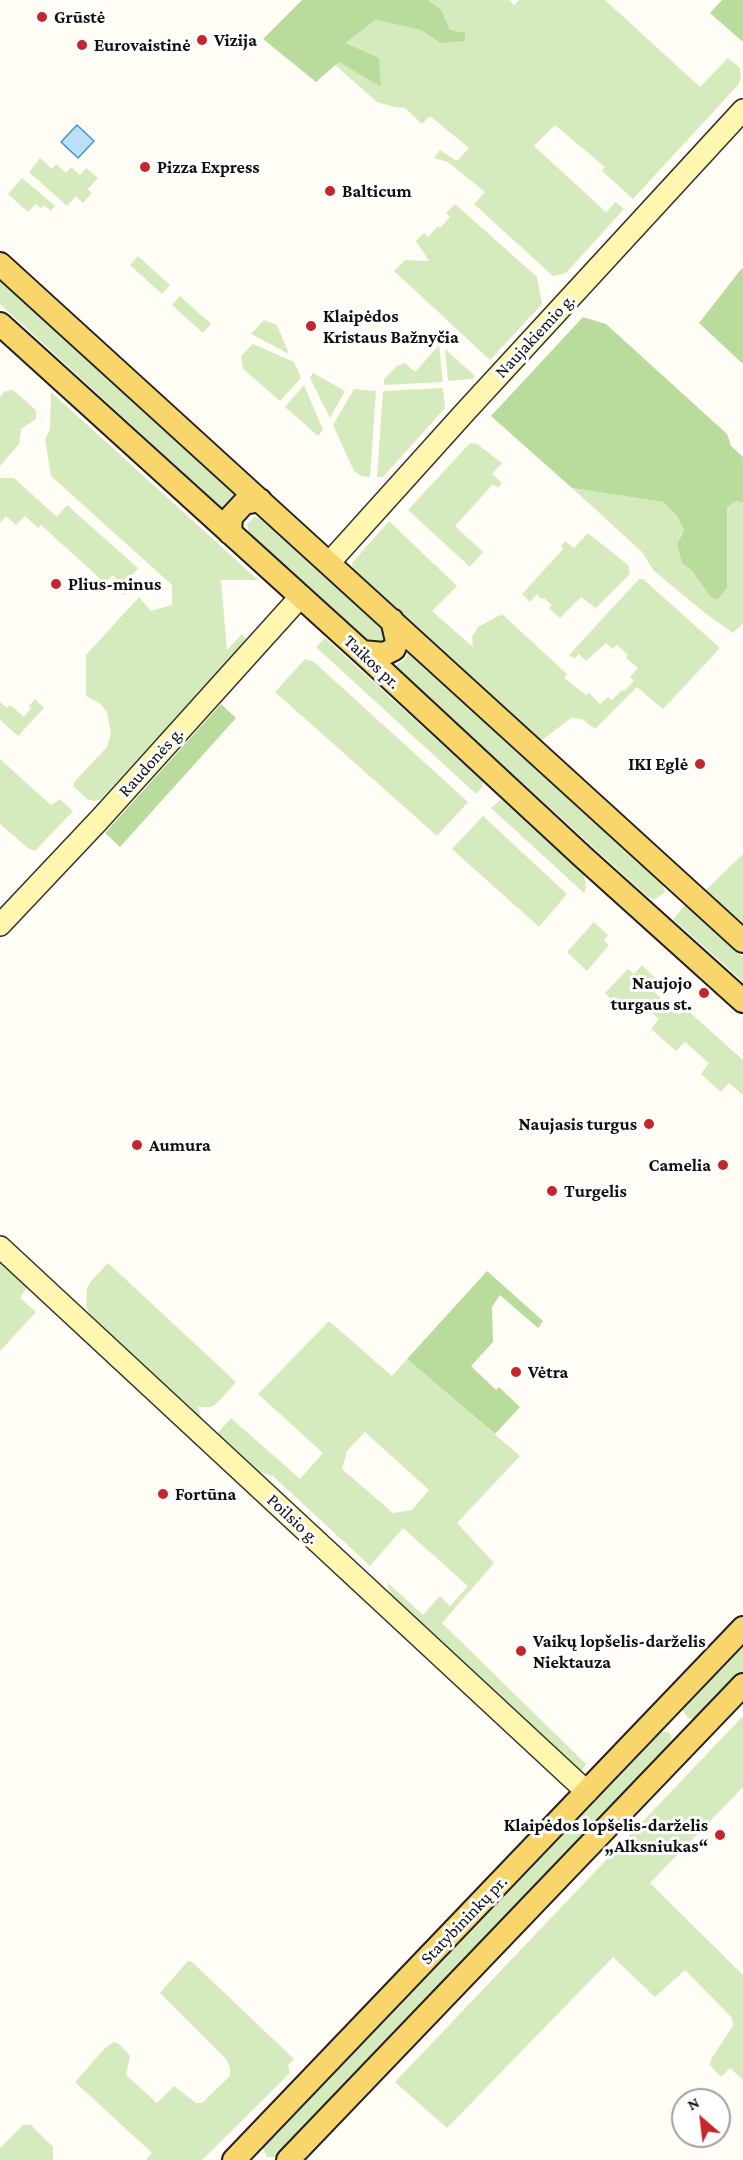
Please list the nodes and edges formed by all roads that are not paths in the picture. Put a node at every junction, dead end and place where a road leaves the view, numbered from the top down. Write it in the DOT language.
graph roads {
  1 [pos="743,110"];
  2 [pos="0,264"];
  3 [pos="0,324"];
  4 [pos="260,500"];
  5 [pos="230,533"];
  6 [pos="329,563"];
  7 [pos="301,596"];
  8 [pos="392,621"];
  9 [pos="362,652"];
  10 [pos="0,925"];
  11 [pos="743,941"];
  12 [pos="743,1001"];
  13 [pos="0,1247"];
  14 [pos="743,1628"];
  15 [pos="743,1685"];
  16 [pos="664,1712"];
  17 [pos="691,1738"];
  18 [pos="587,1792"];
  19 [pos="253,2151"];
  20 [pos="234,2160"];
  21 [pos="288,2160"];
  1 -- 6 [label="street, Naujakiemio g."];
  2 -- 4 [label="main road"];
  3 -- 5 [label="main road, Taikos pr."];
  4 -- 5 [label="main road"];
  4 -- 6 [label="main road"];
  5 -- 7 [label="main road, Taikos pr."];
  6 -- 8 [label="main road"];
  7 -- 9 [label="main road, Taikos pr."];
  7 -- 10 [label="street, Raudonės g."];
  8 -- 9 [label="main road"];
  8 -- 11 [label="main road"];
  9 -- 12 [label="main road, Taikos pr."];
  13 -- 18 [label="street, Poilsio g."];
  14 -- 16 [label="main road, Statybininkų pr."];
  15 -- 17 [label="main road"];
  16 -- 17 [label="main road"];
  16 -- 18 [label="main road, Statybininkų pr."];
  17 -- 21 [label="main road"];
  18 -- 19 [label="main road, Statybininkų pr."];
  19 -- 20 [label="main road, Statybininkų pr."];
}
